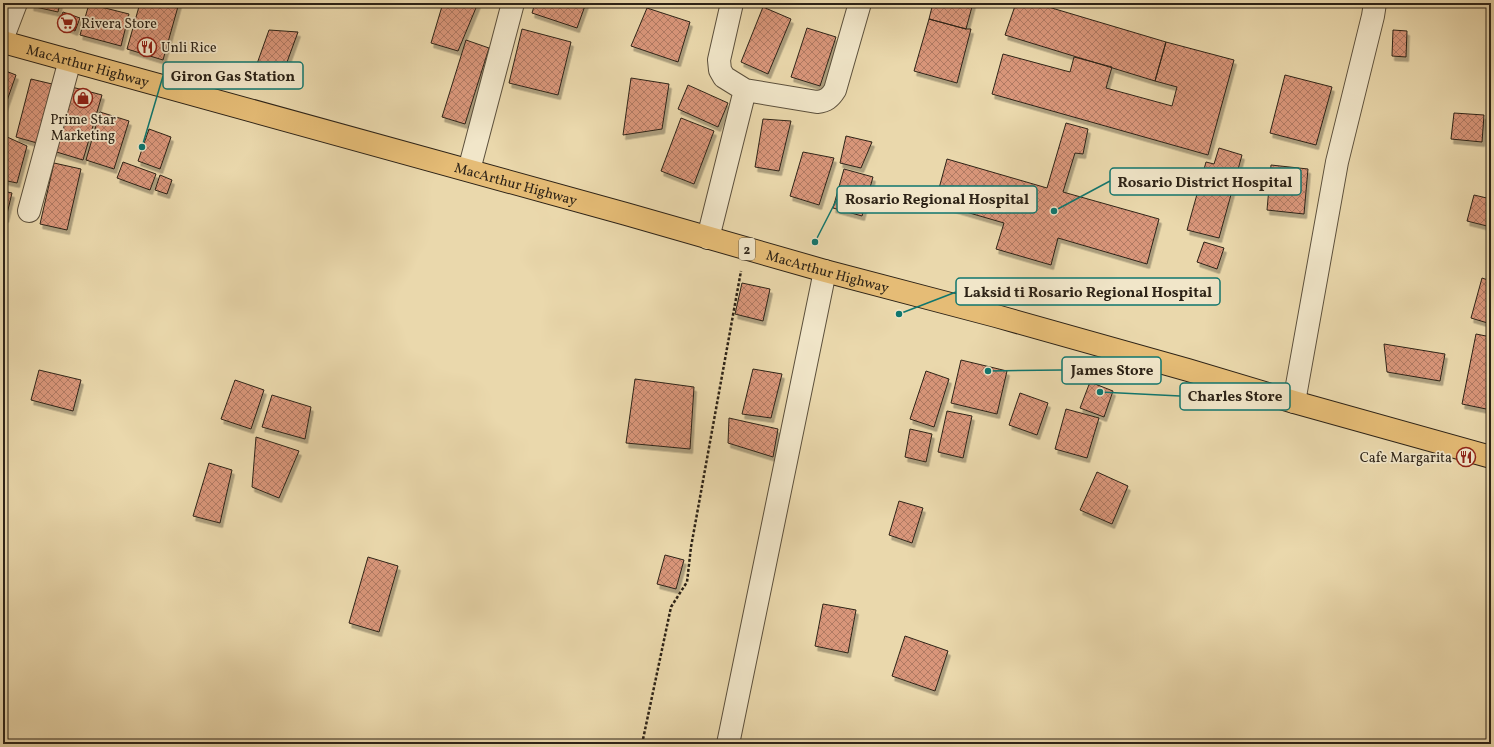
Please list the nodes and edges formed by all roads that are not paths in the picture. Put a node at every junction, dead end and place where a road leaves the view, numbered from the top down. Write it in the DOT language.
graph roads {
  1 [pos="16,3"];
  2 [pos="513,3"];
  3 [pos="732,3"];
  4 [pos="860,3"];
  5 [pos="1375,3"];
  6 [pos="3,38"];
  7 [pos="3,42"];
  8 [pos="70,60"];
  9 [pos="745,90"];
  10 [pos="469,170"];
  11 [pos="29,211"];
  12 [pos="708,238"];
  13 [pos="825,271"];
  14 [pos="1294,402"];
  15 [pos="1491,457"];
  16 [pos="728,744"];
  1 -- 6 [label="street"];
  2 -- 10 [label="street"];
  3 -- 9 [label="street"];
  4 -- 9 [label="street"];
  5 -- 14 [label="street"];
  7 -- 8 [label="highway, MacArthur Highway / 2"];
  8 -- 10 [label="highway, MacArthur Highway / 2"];
  8 -- 11 [label="street"];
  9 -- 12 [label="street"];
  10 -- 12 [label="highway, MacArthur Highway / 2"];
  12 -- 13 [label="highway, MacArthur Highway / 2"];
  13 -- 14 [label="highway, MacArthur Highway / 2"];
  13 -- 16 [label="street"];
  14 -- 15 [label="highway, MacArthur Highway / 2"];
}
